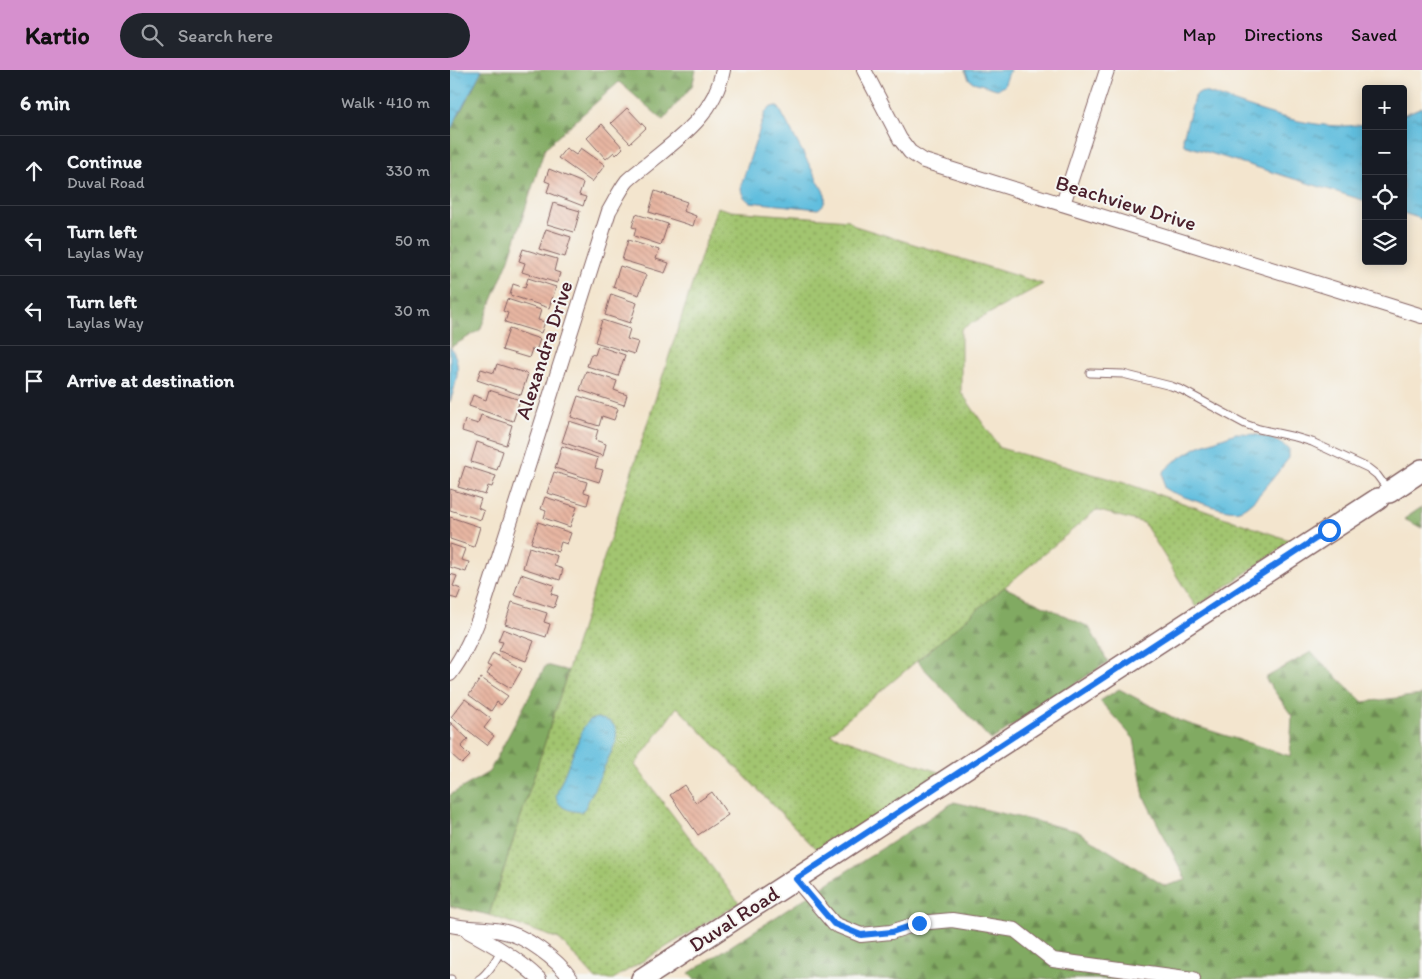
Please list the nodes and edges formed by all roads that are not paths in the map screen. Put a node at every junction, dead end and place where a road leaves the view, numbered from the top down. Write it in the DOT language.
graph roads {
  1 [pos="723,70"];
  2 [pos="864,70"];
  3 [pos="1107,70"];
  4 [pos="1063,204"];
  5 [pos="1422,316"];
  6 [pos="1090,374"];
  7 [pos="1422,470"];
  8 [pos="1384,495"];
  9 [pos="450,674"];
  10 [pos="796,879"];
  11 [pos="456,926"];
  12 [pos="502,949"];
  13 [pos="479,979"];
  14 [pos="539,979"];
  15 [pos="571,979"];
  16 [pos="642,979"];
  17 [pos="1193,979"];
  1 -- 9 [label="street, Alexandra Drive"];
  2 -- 4 [label="street, Beachview Drive"];
  3 -- 4 [label="street"];
  4 -- 5 [label="street, Beachview Drive"];
  6 -- 8 [label="lane"];
  7 -- 8 [label="main road, Duval Road"];
  8 -- 10 [label="main road, Duval Road"];
  10 -- 16 [label="main road, Duval Road"];
  10 -- 17 [label="street"];
  11 -- 12 [label="street"];
  11 -- 15 [label="street"];
  12 -- 13 [label="lane"];
  12 -- 14 [label="street"];
}
